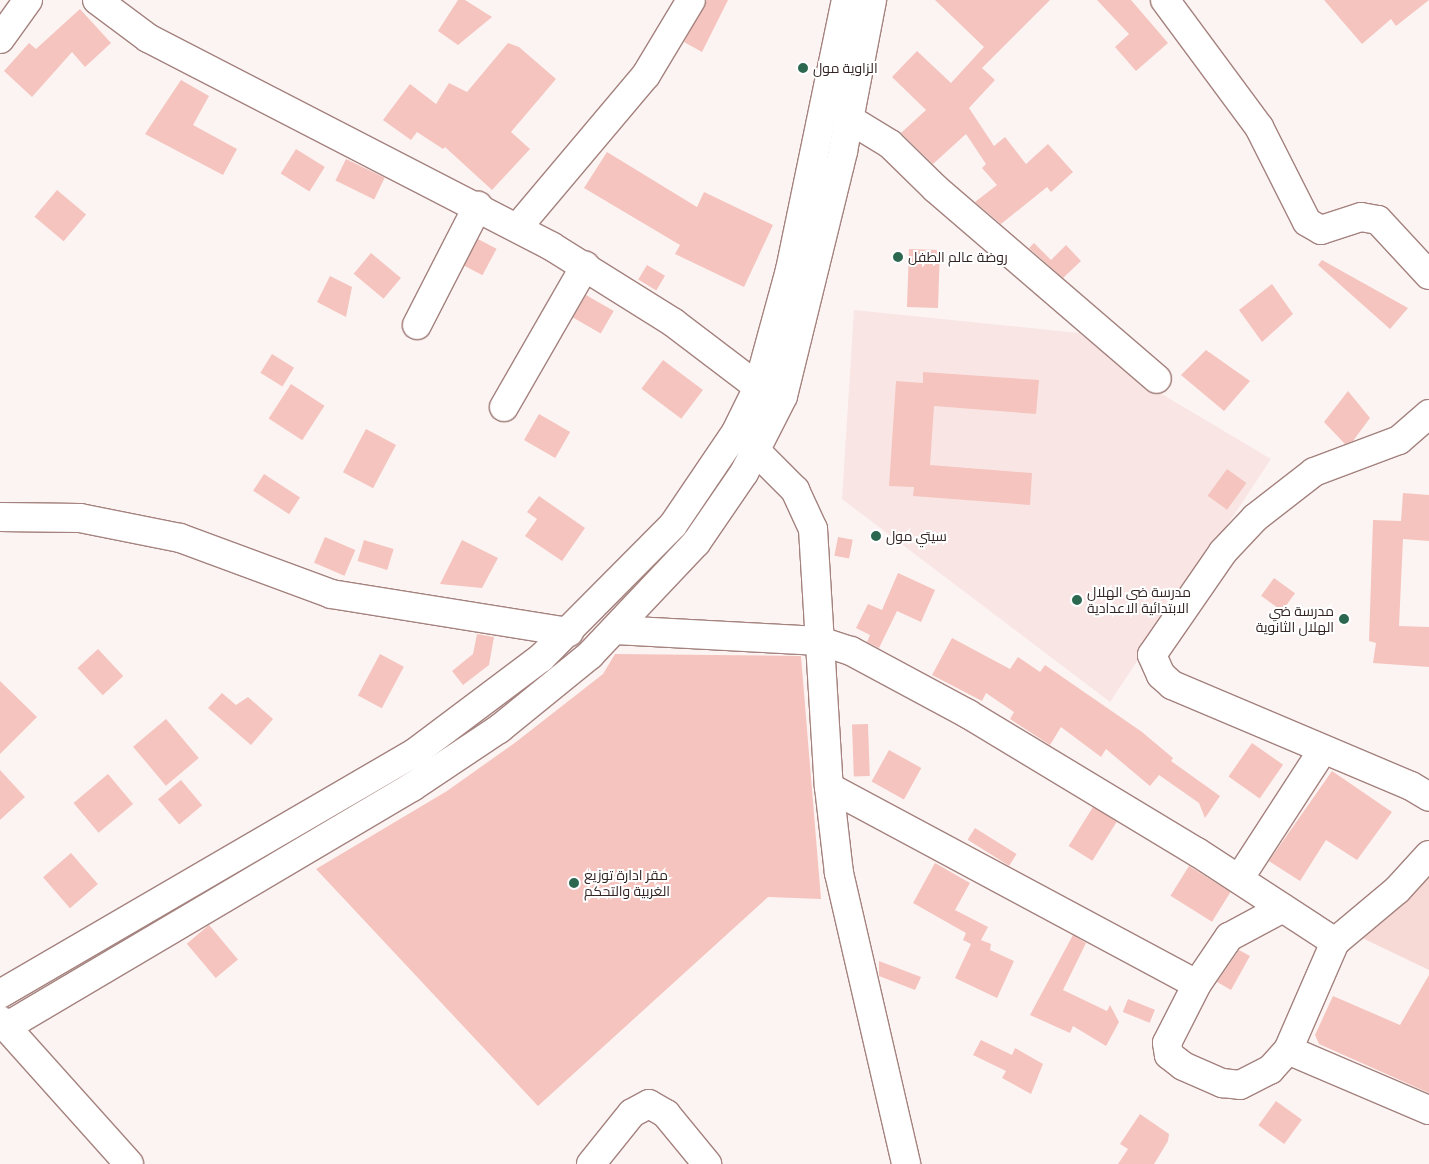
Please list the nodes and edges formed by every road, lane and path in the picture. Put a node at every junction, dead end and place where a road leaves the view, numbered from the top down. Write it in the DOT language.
graph roads {
  1 [pos="28,0"];
  2 [pos="97,0"];
  3 [pos="691,0"];
  4 [pos="846,0"];
  5 [pos="872,0"];
  6 [pos="1165,0"];
  7 [pos="0,39"];
  8 [pos="849,119"];
  9 [pos="478,206"];
  10 [pos="518,227"];
  11 [pos="585,266"];
  12 [pos="1429,275"];
  13 [pos="417,325"];
  14 [pos="766,357"];
  15 [pos="793,366"];
  16 [pos="1157,379"];
  17 [pos="758,387"];
  18 [pos="504,407"];
  19 [pos="1429,414"];
  20 [pos="736,432"];
  21 [pos="757,449"];
  22 [pos="0,518"];
  23 [pos="615,630"];
  24 [pos="569,632"];
  25 [pos="820,641"];
  26 [pos="1322,751"];
  27 [pos="829,786"];
  28 [pos="1429,797"];
  29 [pos="1429,855"];
  30 [pos="1239,879"];
  31 [pos="1283,908"];
  32 [pos="1335,942"];
  33 [pos="1197,984"];
  34 [pos="0,994"];
  35 [pos="2,1025"];
  36 [pos="1288,1050"];
  37 [pos="1429,1110"];
  38 [pos="129,1164"];
  39 [pos="591,1164"];
  40 [pos="707,1164"];
  41 [pos="906,1164"];
  1 -- 7 [label="street"];
  2 -- 9 [label="street"];
  3 -- 10 [label="street"];
  4 -- 14 [label="street"];
  5 -- 8 [label="street"];
  6 -- 12 [label="street"];
  8 -- 15 [label="street"];
  8 -- 16 [label="street"];
  9 -- 10 [label="street"];
  9 -- 13 [label="street"];
  10 -- 11 [label="street"];
  11 -- 17 [label="street"];
  11 -- 18 [label="street"];
  14 -- 15 [label="street"];
  14 -- 17 [label="street"];
  15 -- 21 [label="street"];
  17 -- 20 [label="street"];
  19 -- 26 [label="street"];
  20 -- 21 [label="street"];
  20 -- 24 [label="street"];
  21 -- 23 [label="street"];
  21 -- 25 [label="street"];
  22 -- 24 [label="street"];
  23 -- 25 [label="street"];
  23 -- 35 [label="street"];
  24 -- 34 [label="street"];
  25 -- 27 [label="street"];
  25 -- 30 [label="street"];
  26 -- 28 [label="street"];
  26 -- 30 [label="street"];
  27 -- 33 [label="street"];
  27 -- 41 [label="street"];
  29 -- 32 [label="street"];
  30 -- 31 [label="street"];
  31 -- 32 [label="street"];
  31 -- 33 [label="street"];
  32 -- 36 [label="street"];
  33 -- 36 [label="street"];
  35 -- 38 [label="street"];
  36 -- 37 [label="street"];
  39 -- 40 [label="street"];
}
